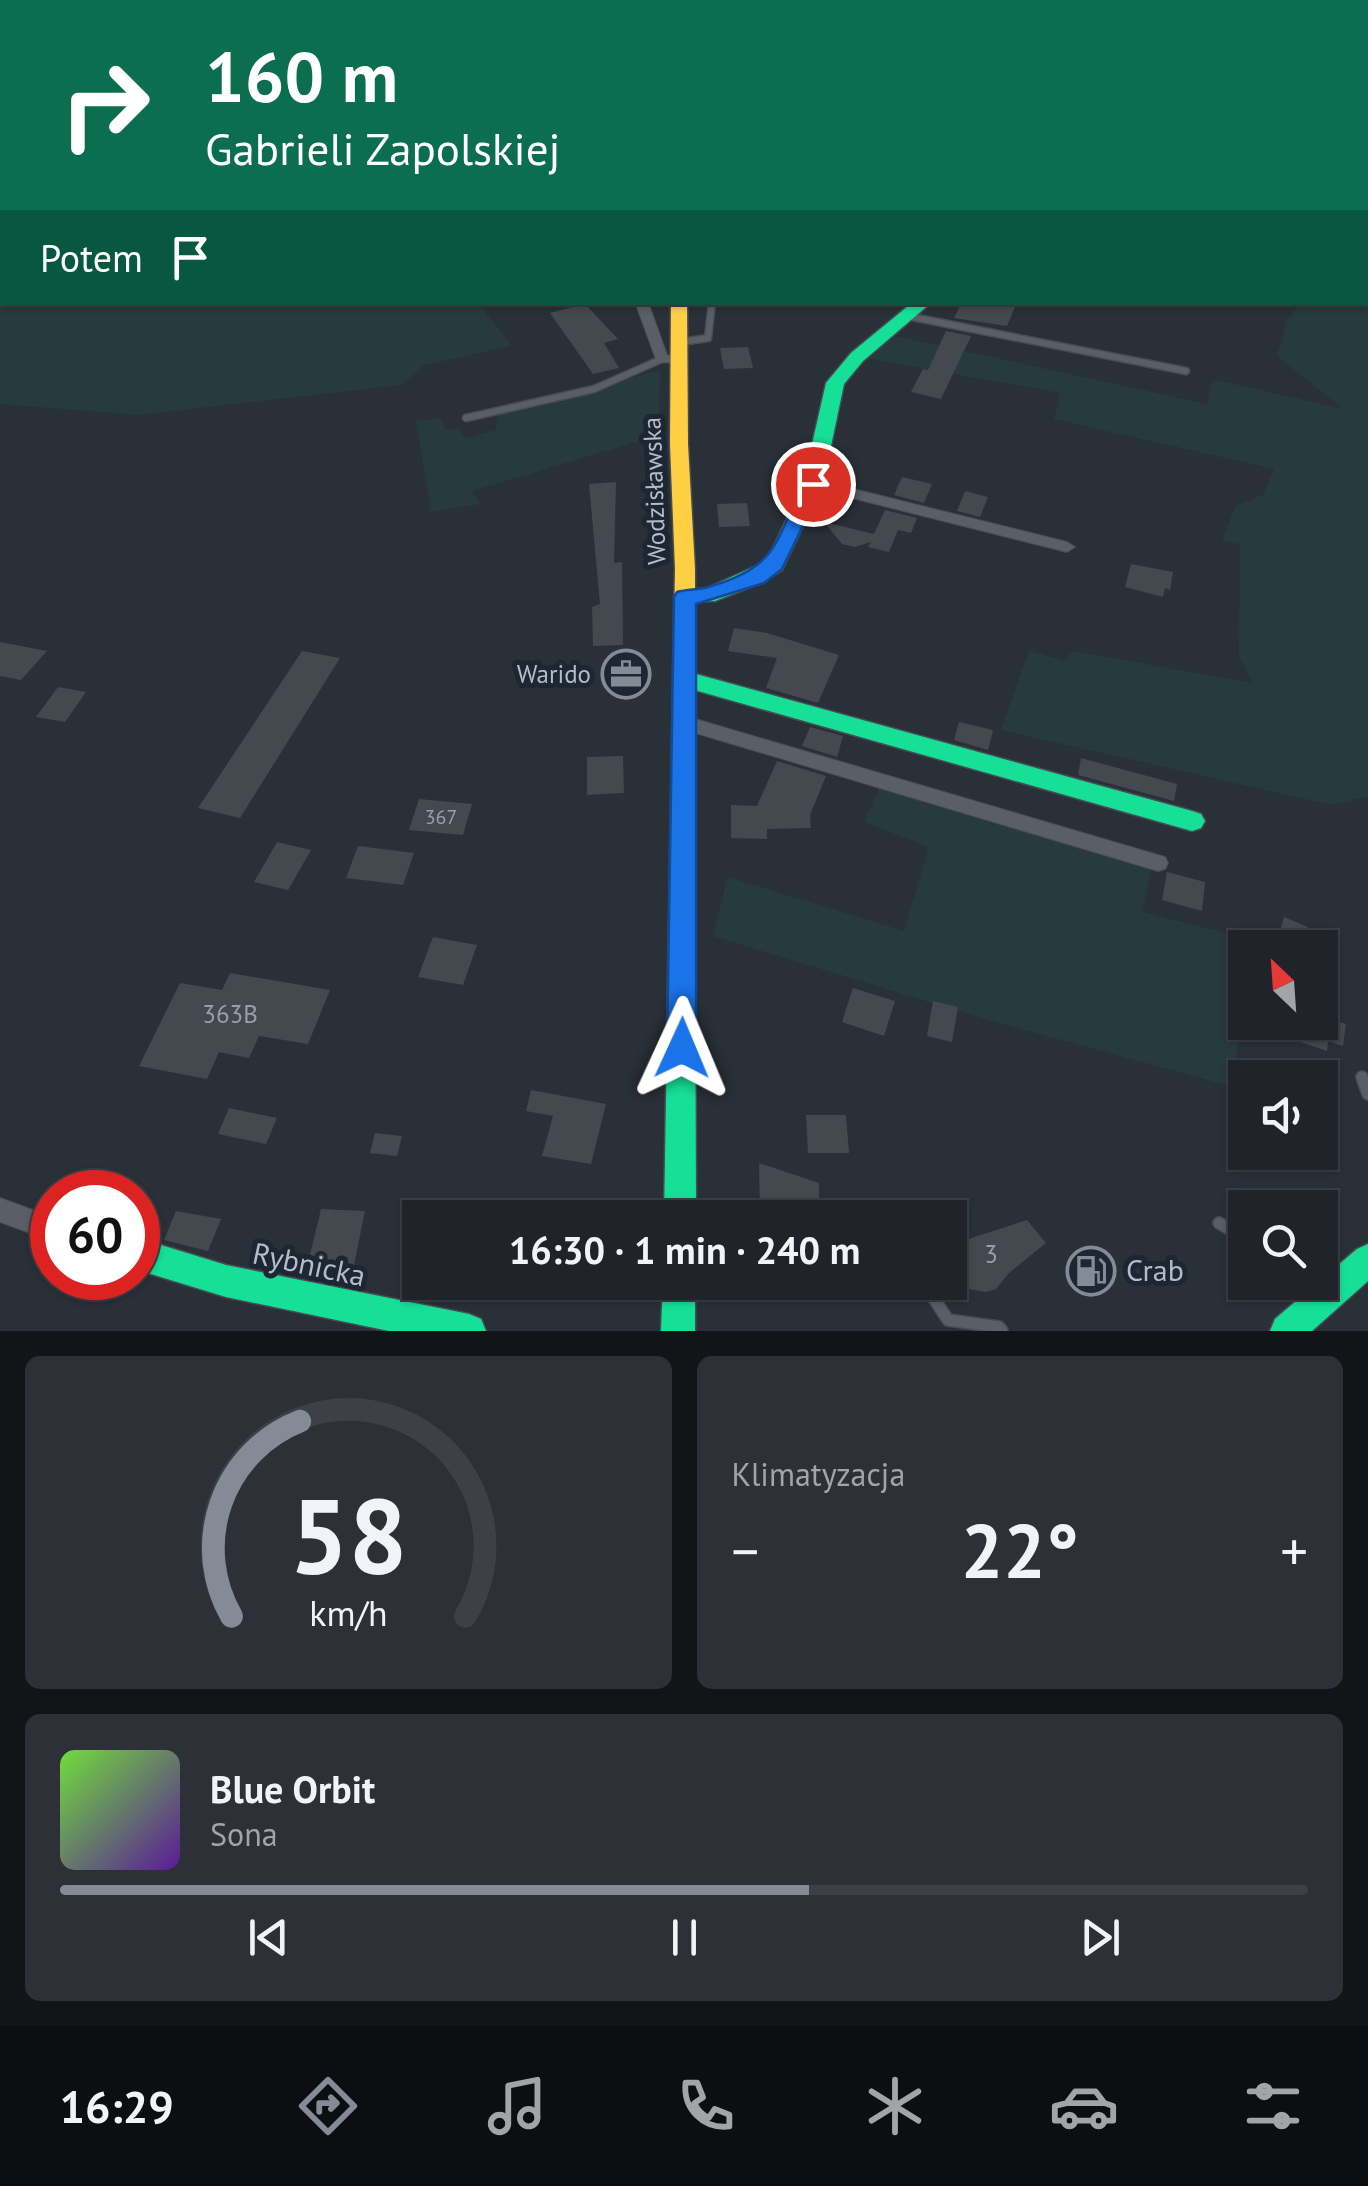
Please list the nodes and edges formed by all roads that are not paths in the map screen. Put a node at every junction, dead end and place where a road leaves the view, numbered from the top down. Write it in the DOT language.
graph roads {
  1 [pos="643,305"];
  2 [pos="678,305"];
  3 [pos="712,305"];
  4 [pos="915,309"];
  5 [pos="673,354"];
  6 [pos="1186,372"];
  7 [pos="466,418"];
  8 [pos="813,484"];
  9 [pos="1067,547"];
  10 [pos="685,597"];
  11 [pos="685,679"];
  12 [pos="685,722"];
  13 [pos="1192,821"];
  14 [pos="1158,863"];
  15 [pos="1362,1078"];
  16 [pos="1368,1094"];
  17 [pos="680,1200"];
  18 [pos="0,1210"];
  19 [pos="30,1222"];
  20 [pos="1219,1223"];
  21 [pos="1228,1228"];
  22 [pos="1368,1260"];
  23 [pos="160,1261"];
  24 [pos="679,1300"];
  25 [pos="935,1300"];
  26 [pos="1314,1300"];
  27 [pos="1318,1304"];
  28 [pos="469,1331"];
  29 [pos="678,1331"];
  30 [pos="1002,1331"];
  31 [pos="1287,1331"];
  1 -- 5 [label="street"];
  2 -- 5 [label="street, Wodzisławska"];
  3 -- 5 [label="lane"];
  4 -- 6 [label="lane"];
  4 -- 8 [label="street"];
  5 -- 7 [label="lane"];
  5 -- 10 [label="street, Wodzisławska"];
  8 -- 9 [label="street"];
  8 -- 10 [label="street"];
  10 -- 11 [label="street, Wodzisławska"];
  11 -- 12 [label="street, Wodzisławska"];
  11 -- 13 [label="street"];
  12 -- 14 [label="street"];
  12 -- 17 [label="street, Wodzisławska"];
  15 -- 16 [label="lane"];
  18 -- 19 [label="street"];
  20 -- 21 [label="lane"];
  22 -- 27 [label="street"];
  23 -- 28 [label="street, Rybnicka"];
  24 -- 29 [label="street"];
  25 -- 30 [label="lane"];
  26 -- 27 [label="lane"];
  27 -- 31 [label="street"];
}
